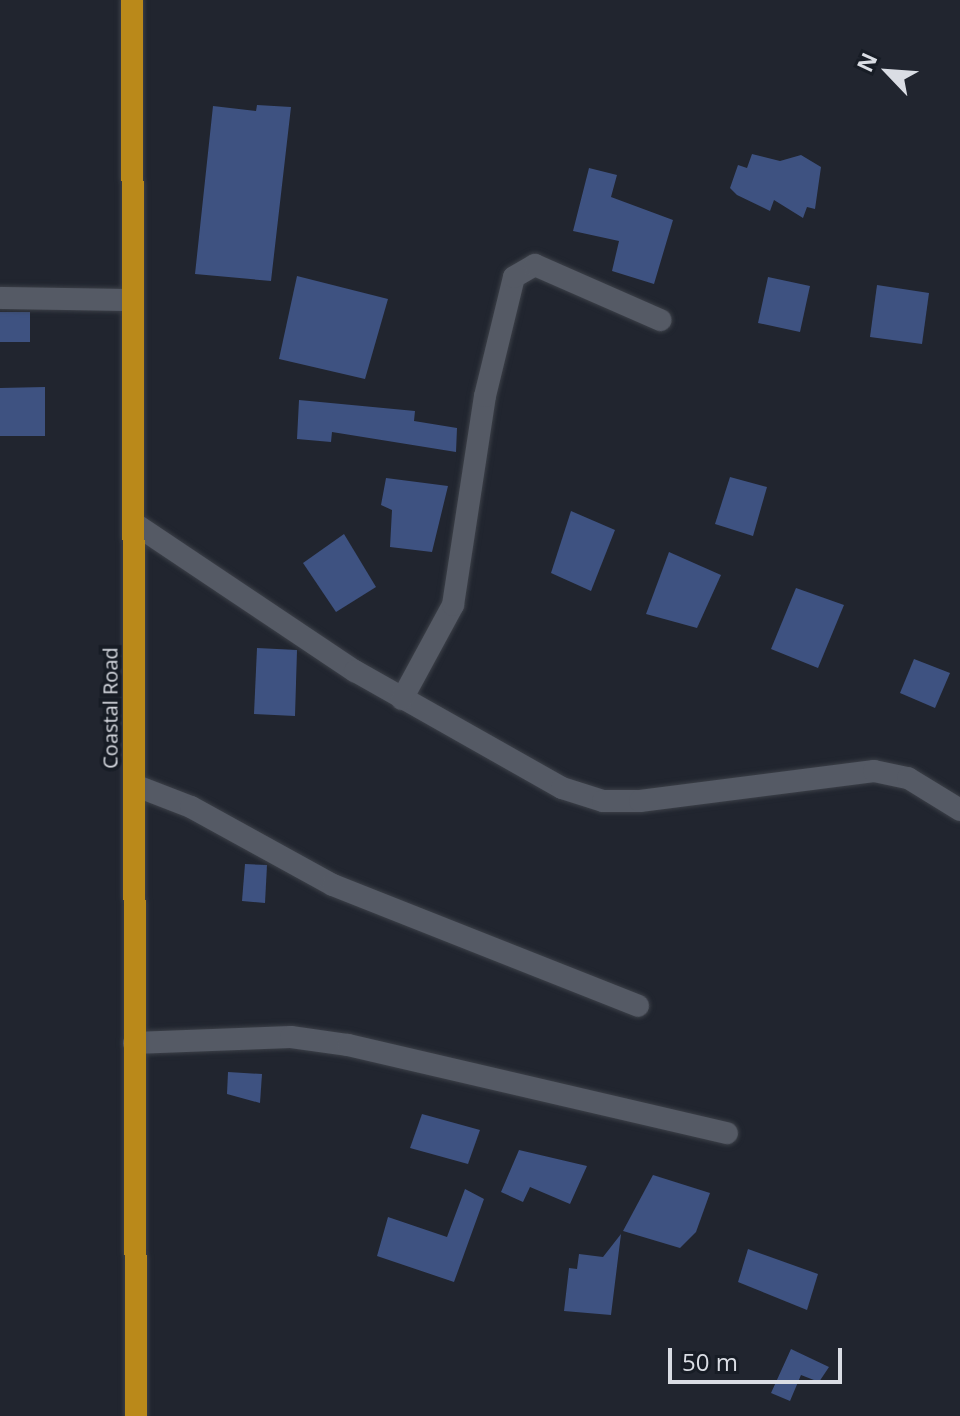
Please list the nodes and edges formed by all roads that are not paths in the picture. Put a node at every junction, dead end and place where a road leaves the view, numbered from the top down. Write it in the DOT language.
graph roads {
  1 [pos="132,0"];
  2 [pos="0,298"];
  3 [pos="131,300"];
  4 [pos="660,320"];
  5 [pos="135,524"];
  6 [pos="402,699"];
  7 [pos="134,785"];
  8 [pos="960,810"];
  9 [pos="638,1006"];
  10 [pos="134,1043"];
  11 [pos="727,1133"];
  12 [pos="136,1416"];
  1 -- 3 [label="highway, Coastal Road"];
  2 -- 3 [label="street"];
  3 -- 5 [label="highway, Coastal Road"];
  4 -- 6 [label="street"];
  5 -- 6 [label="street"];
  5 -- 7 [label="highway, Coastal Road"];
  6 -- 8 [label="street"];
  7 -- 9 [label="street"];
  7 -- 10 [label="highway, Coastal Road"];
  10 -- 11 [label="street"];
  10 -- 12 [label="highway, Coastal Road"];
}
